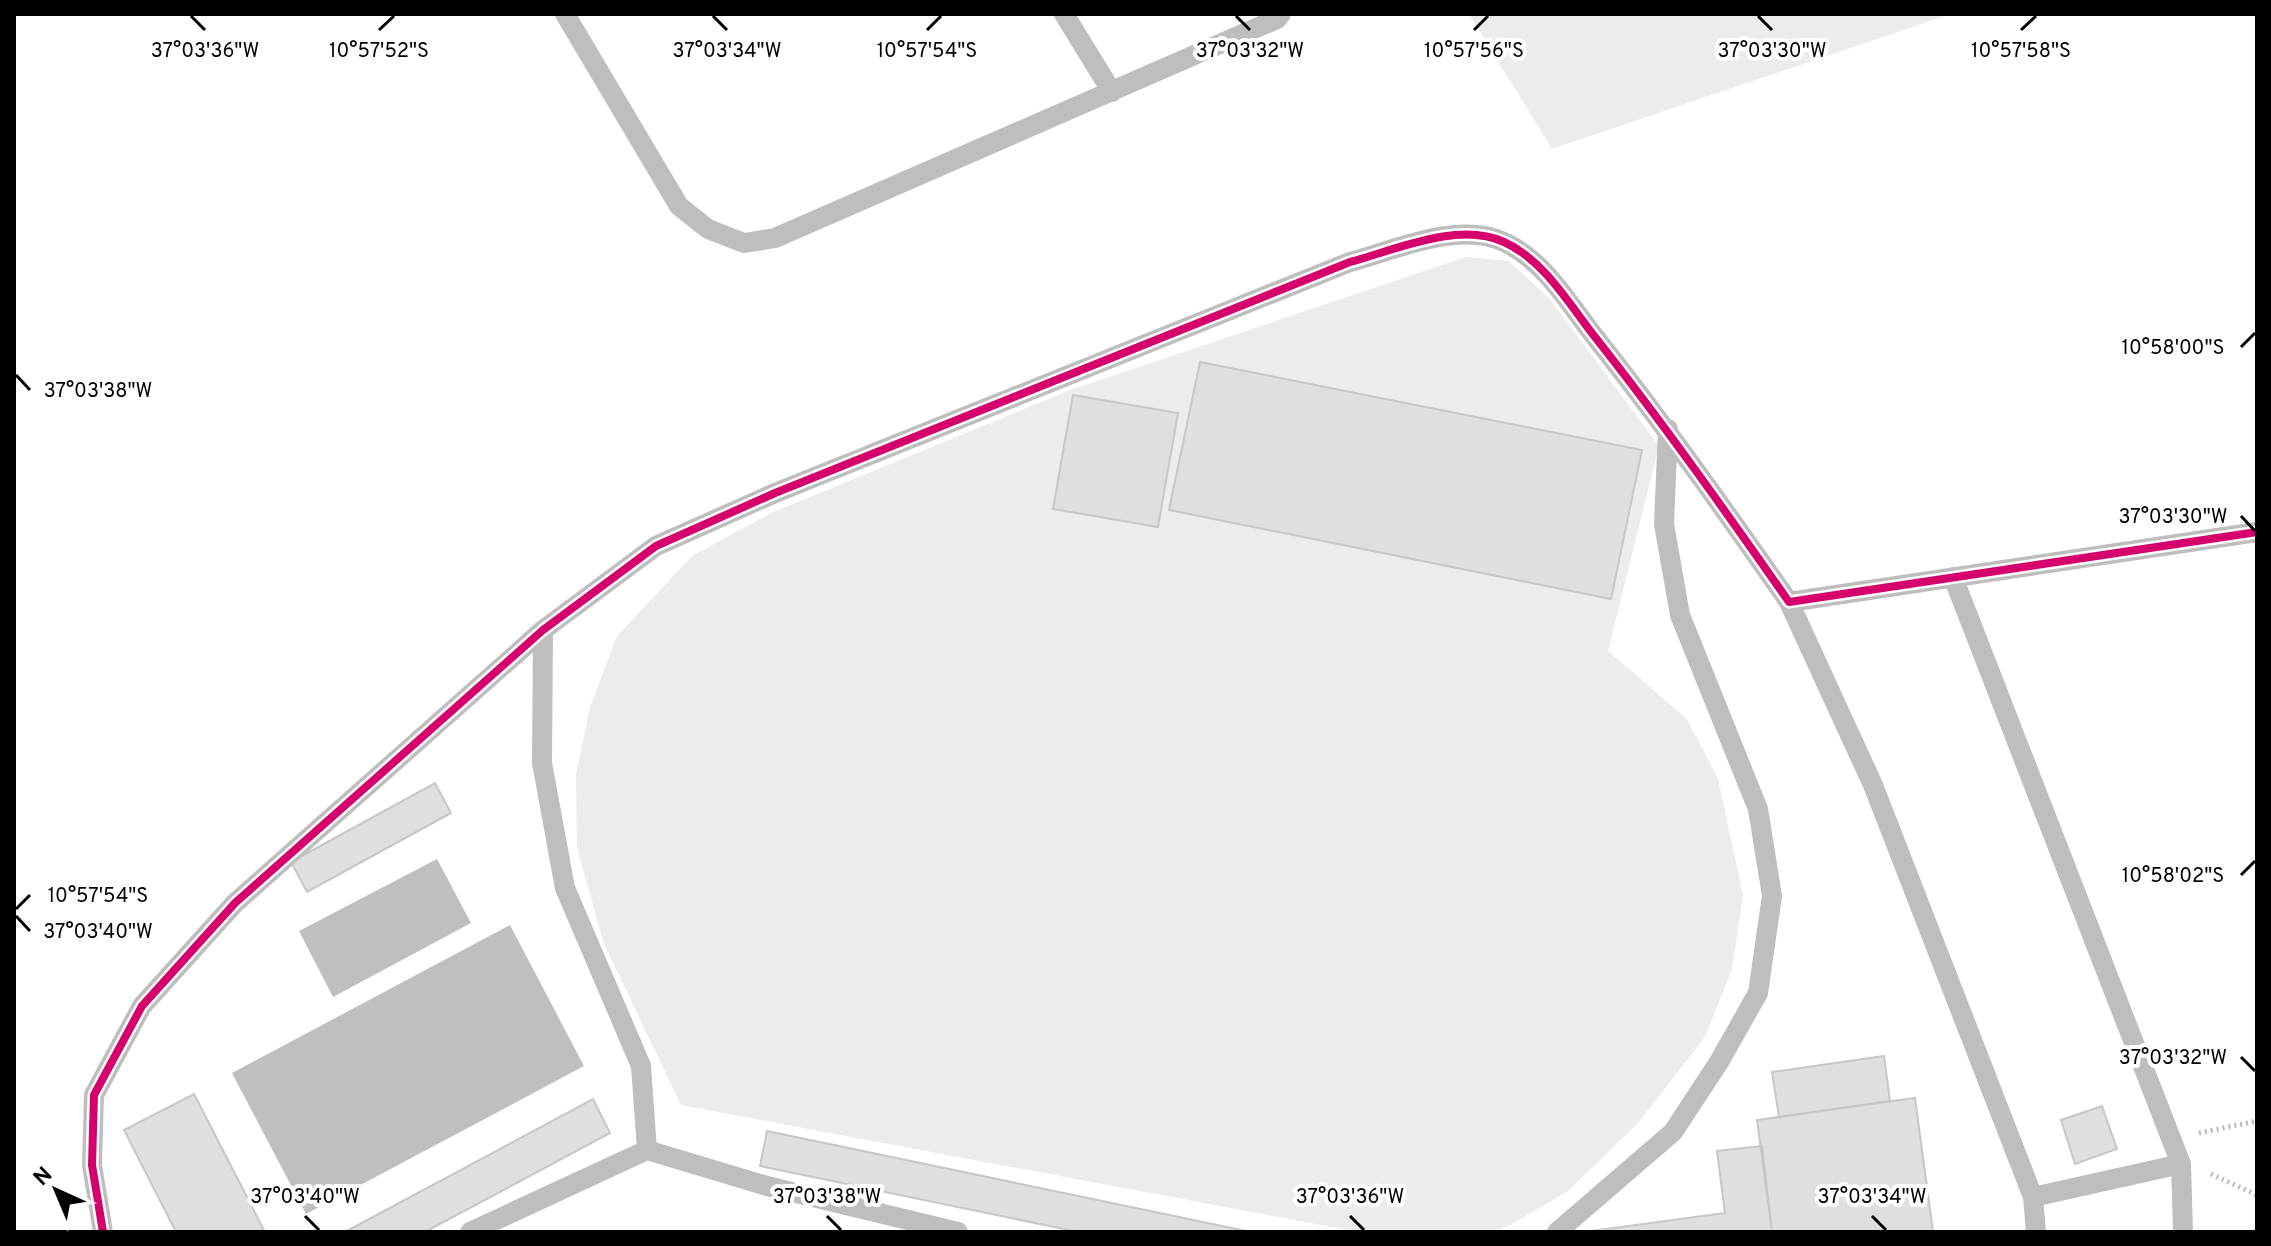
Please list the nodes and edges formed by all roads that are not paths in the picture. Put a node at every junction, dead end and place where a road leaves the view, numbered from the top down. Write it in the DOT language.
graph roads {
  1 [pos="565,14"];
  2 [pos="1064,14"];
  3 [pos="1281,14"];
  4 [pos="1112,92"];
  5 [pos="1668,429"];
  6 [pos="2257,532"];
  7 [pos="1953,577"];
  8 [pos="1789,602"];
  9 [pos="543,630"];
  10 [pos="647,1150"];
  11 [pos="2181,1164"];
  12 [pos="2033,1197"];
  13 [pos="103,1232"];
  14 [pos="470,1232"];
  15 [pos="958,1232"];
  16 [pos="1557,1232"];
  17 [pos="2036,1232"];
  18 [pos="2183,1232"];
  1 -- 4 [label="lane"];
  2 -- 4 [label="lane"];
  3 -- 4 [label="lane"];
  5 -- 8 [label="lane"];
  5 -- 9 [label="lane"];
  5 -- 16 [label="lane"];
  6 -- 7 [label="lane"];
  7 -- 8 [label="lane"];
  7 -- 11 [label="lane"];
  8 -- 12 [label="lane"];
  9 -- 10 [label="lane"];
  9 -- 13 [label="lane"];
  10 -- 14 [label="lane"];
  10 -- 15 [label="lane"];
  11 -- 12 [label="lane"];
  11 -- 18 [label="lane"];
  12 -- 17 [label="lane"];
}
